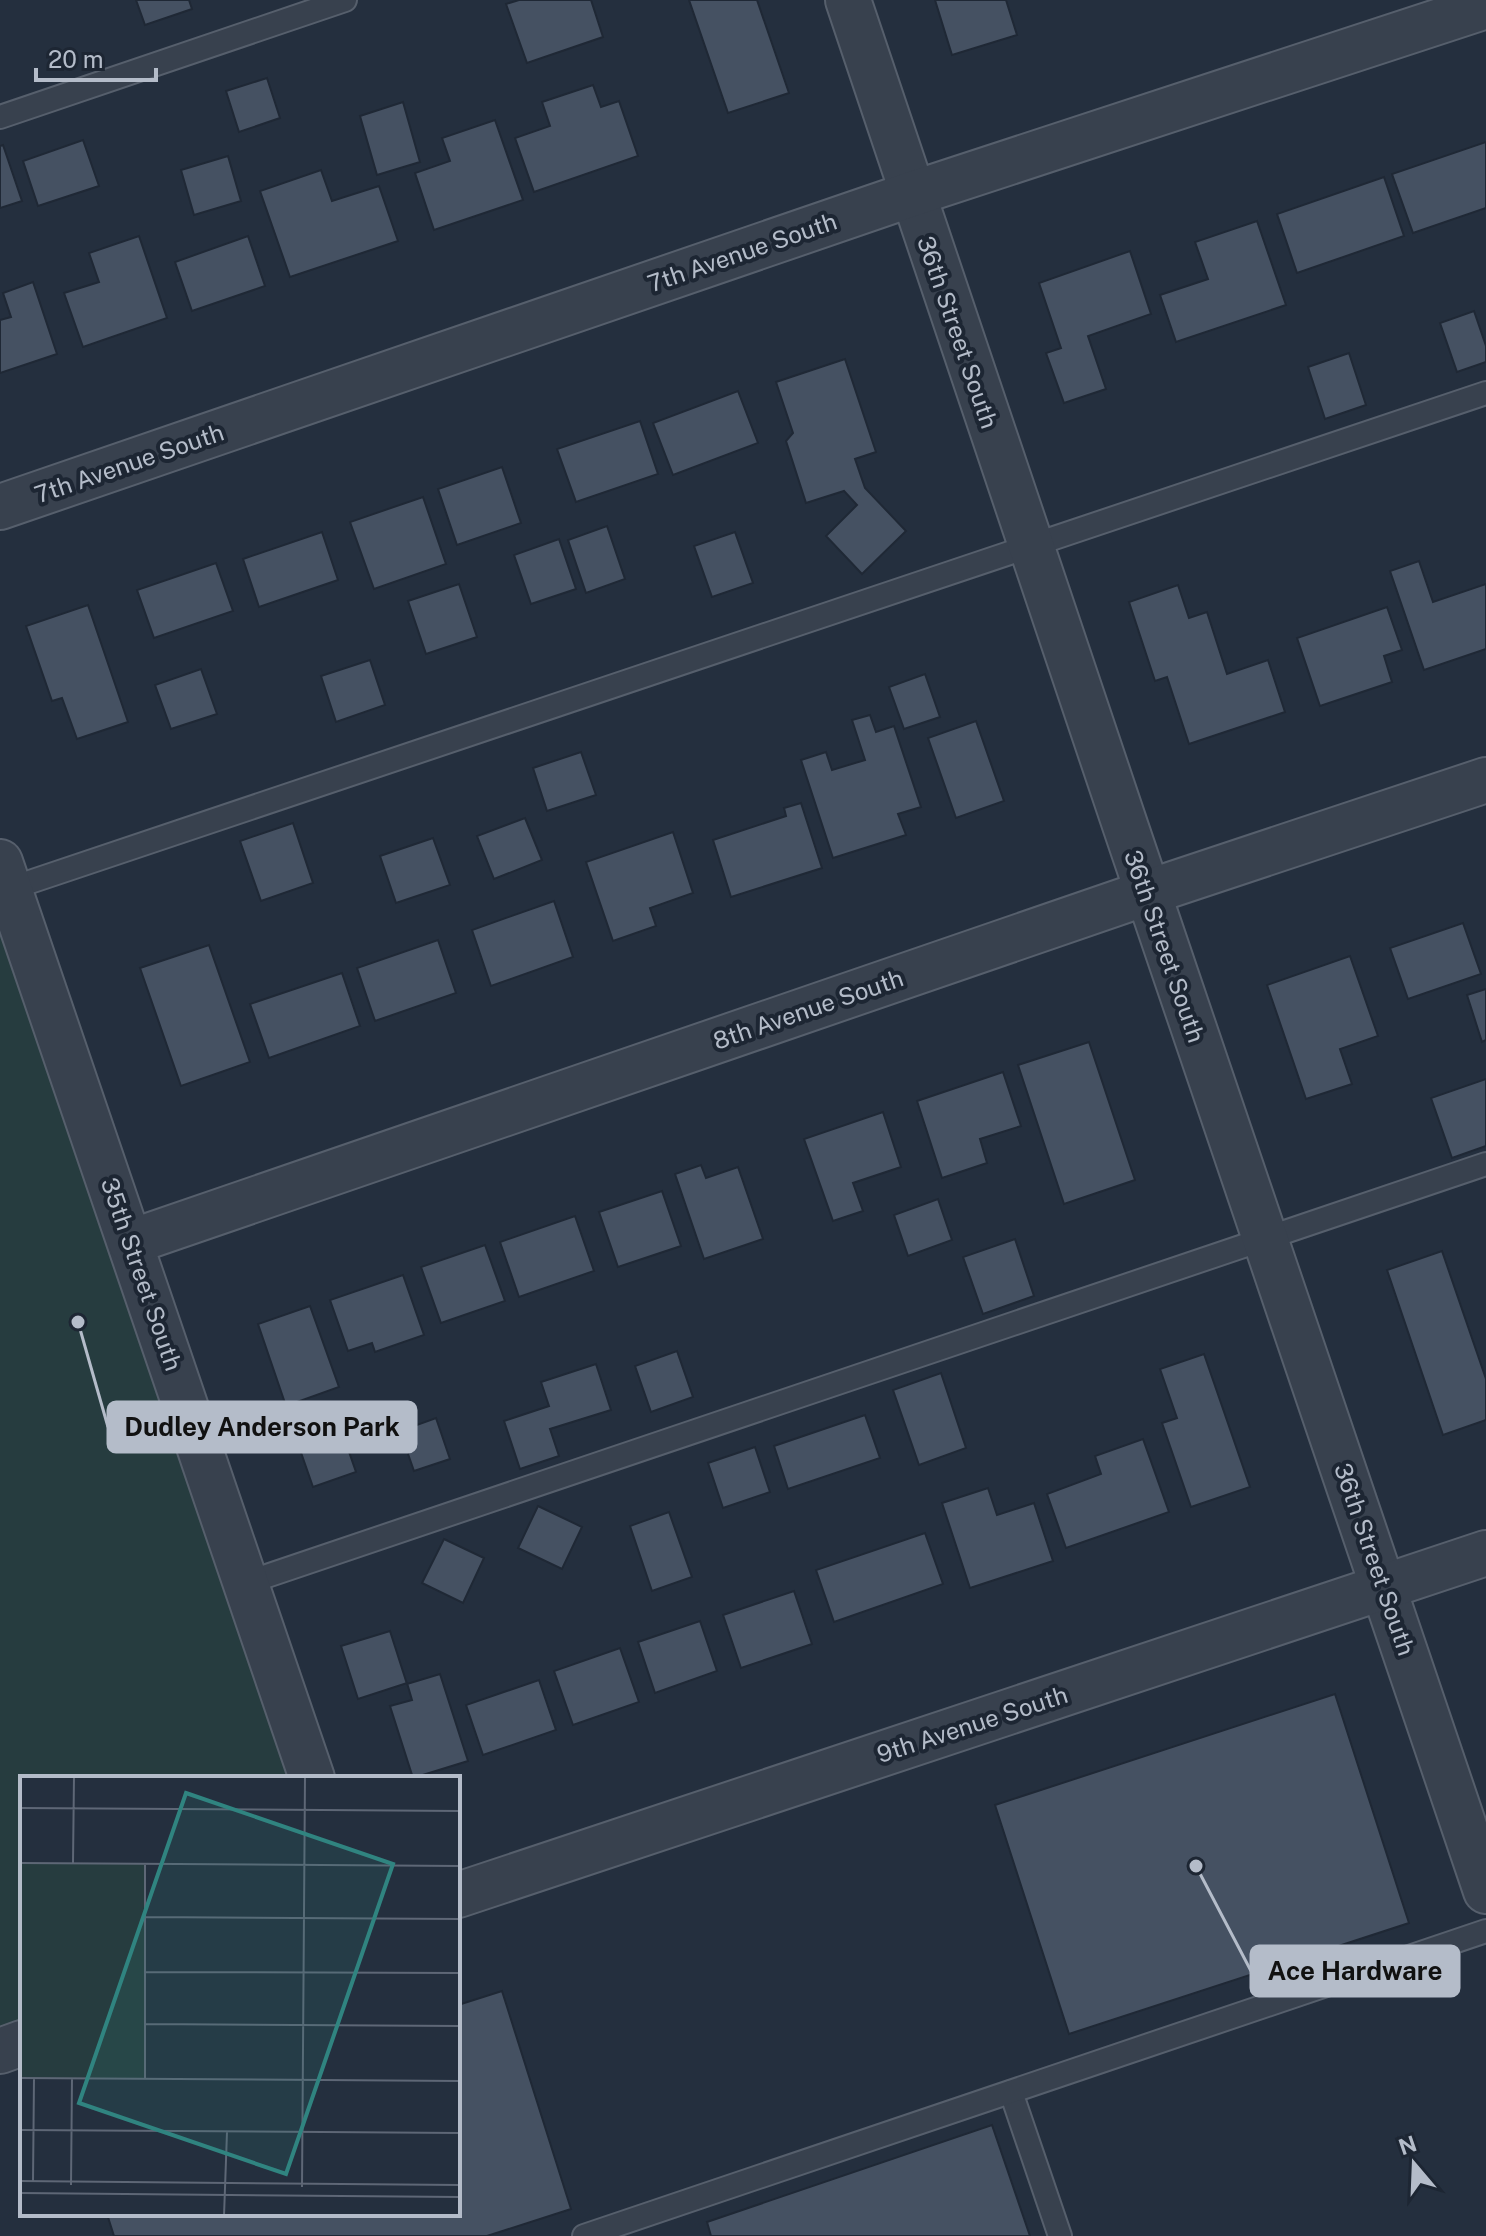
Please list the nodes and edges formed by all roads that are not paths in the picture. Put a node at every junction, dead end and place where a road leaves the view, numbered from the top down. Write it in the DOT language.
graph roads {
  1 [pos="345,0"];
  2 [pos="848,0"];
  3 [pos="1486,6"];
  4 [pos="0,117"];
  5 [pos="912,194"];
  6 [pos="1486,393"];
  7 [pos="0,507"];
  8 [pos="1030,546"];
  9 [pos="1486,780"];
  10 [pos="5,875"];
  11 [pos="1146,893"];
  12 [pos="1486,1164"];
  13 [pos="1265,1239"];
  14 [pos="131,1242"];
  15 [pos="1486,1553"];
  16 [pos="246,1583"];
  17 [pos="1385,1587"];
  18 [pos="311,1776"];
  19 [pos="1486,1891"];
  20 [pos="460,1894"];
  21 [pos="1486,1931"];
  22 [pos="20,2044"];
  23 [pos="0,2051"];
  24 [pos="1011,2092"];
  25 [pos="584,2236"];
  26 [pos="1060,2236"];
  1 -- 4 [label="lane"];
  2 -- 5 [label="street, 36th Street South"];
  3 -- 5 [label="street, 7th Avenue South"];
  5 -- 7 [label="street, 7th Avenue South"];
  5 -- 8 [label="street, 36th Street South"];
  6 -- 8 [label="lane"];
  8 -- 10 [label="lane"];
  8 -- 11 [label="street, 36th Street South"];
  9 -- 11 [label="street, 8th Avenue South"];
  10 -- 14 [label="street, 35th Street South"];
  11 -- 13 [label="street, 36th Street South"];
  11 -- 14 [label="street, 8th Avenue South"];
  12 -- 13 [label="lane"];
  13 -- 16 [label="lane"];
  13 -- 17 [label="street, 36th Street South"];
  14 -- 16 [label="street, 35th Street South"];
  15 -- 17 [label="street, 9th Avenue South"];
  16 -- 18 [label="street, 35th Street South"];
  17 -- 19 [label="street, 36th Street South"];
  17 -- 20 [label="street, 9th Avenue South"];
  21 -- 24 [label="lane"];
  22 -- 23 [label="street"];
  24 -- 25 [label="lane"];
  24 -- 26 [label="lane"];
}
